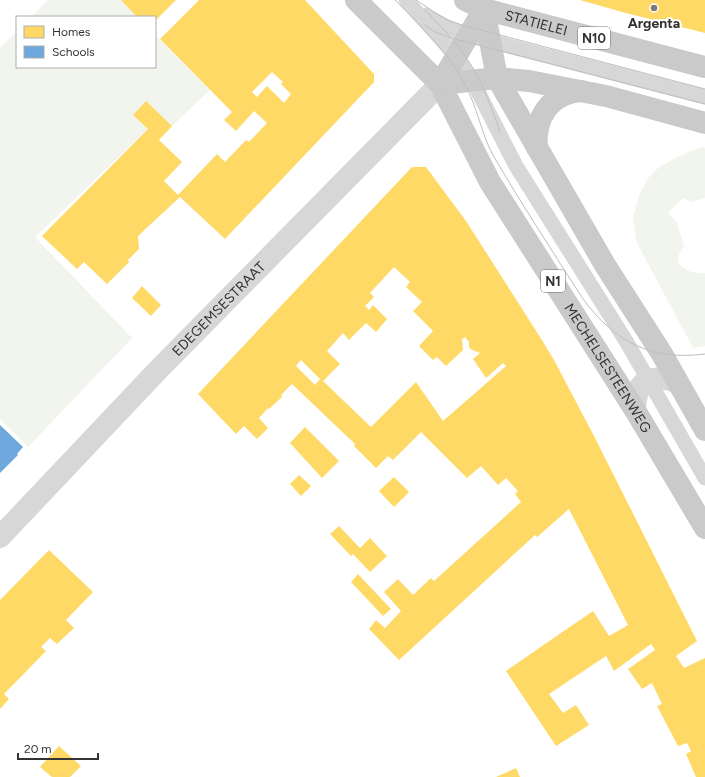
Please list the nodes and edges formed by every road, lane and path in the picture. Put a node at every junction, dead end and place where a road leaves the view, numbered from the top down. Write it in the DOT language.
graph roads {
  1 [pos="356,0"];
  2 [pos="410,3"];
  3 [pos="474,5"];
  4 [pos="469,34"];
  5 [pos="490,41"];
  6 [pos="456,56"];
  7 [pos="705,67"];
  8 [pos="498,78"];
  9 [pos="472,80"];
  10 [pos="440,84"];
  11 [pos="585,91"];
  12 [pos="705,97"];
  13 [pos="705,123"];
  14 [pos="537,148"];
  15 [pos="649,380"];
  16 [pos="678,383"];
  17 [pos="635,410"];
  18 [pos="705,430"];
  19 [pos="705,478"];
  20 [pos="705,528"];
  21 [pos="0,537"];
  1 -- 10 [label="main road, N1"];
  2 -- 4 [label="lane"];
  2 -- 6 [label="lane"];
  3 -- 4 [label="main road"];
  3 -- 5 [label="main road"];
  3 -- 7 [label="main road, STATIELEI / N10"];
  4 -- 5 [label="lane"];
  4 -- 6 [label="main road"];
  5 -- 8 [label="main road"];
  5 -- 12 [label="lane"];
  6 -- 9 [label="lane"];
  6 -- 10 [label="main road"];
  8 -- 9 [label="main road"];
  8 -- 11 [label="main road"];
  8 -- 14 [label="main road"];
  9 -- 10 [label="main road"];
  9 -- 15 [label="lane"];
  10 -- 17 [label="main road, MECHELSESTEENWEG / N1"];
  10 -- 21 [label="street, EDEGEMSESTRAAT"];
  11 -- 13 [label="main road"];
  11 -- 14 [label="main road"];
  14 -- 16 [label="main road"];
  15 -- 16 [label="street"];
  15 -- 17 [label="street"];
  15 -- 19 [label="lane"];
  16 -- 18 [label="main road"];
  17 -- 20 [label="main road, MECHELSESTEENWEG / N1"];
}
